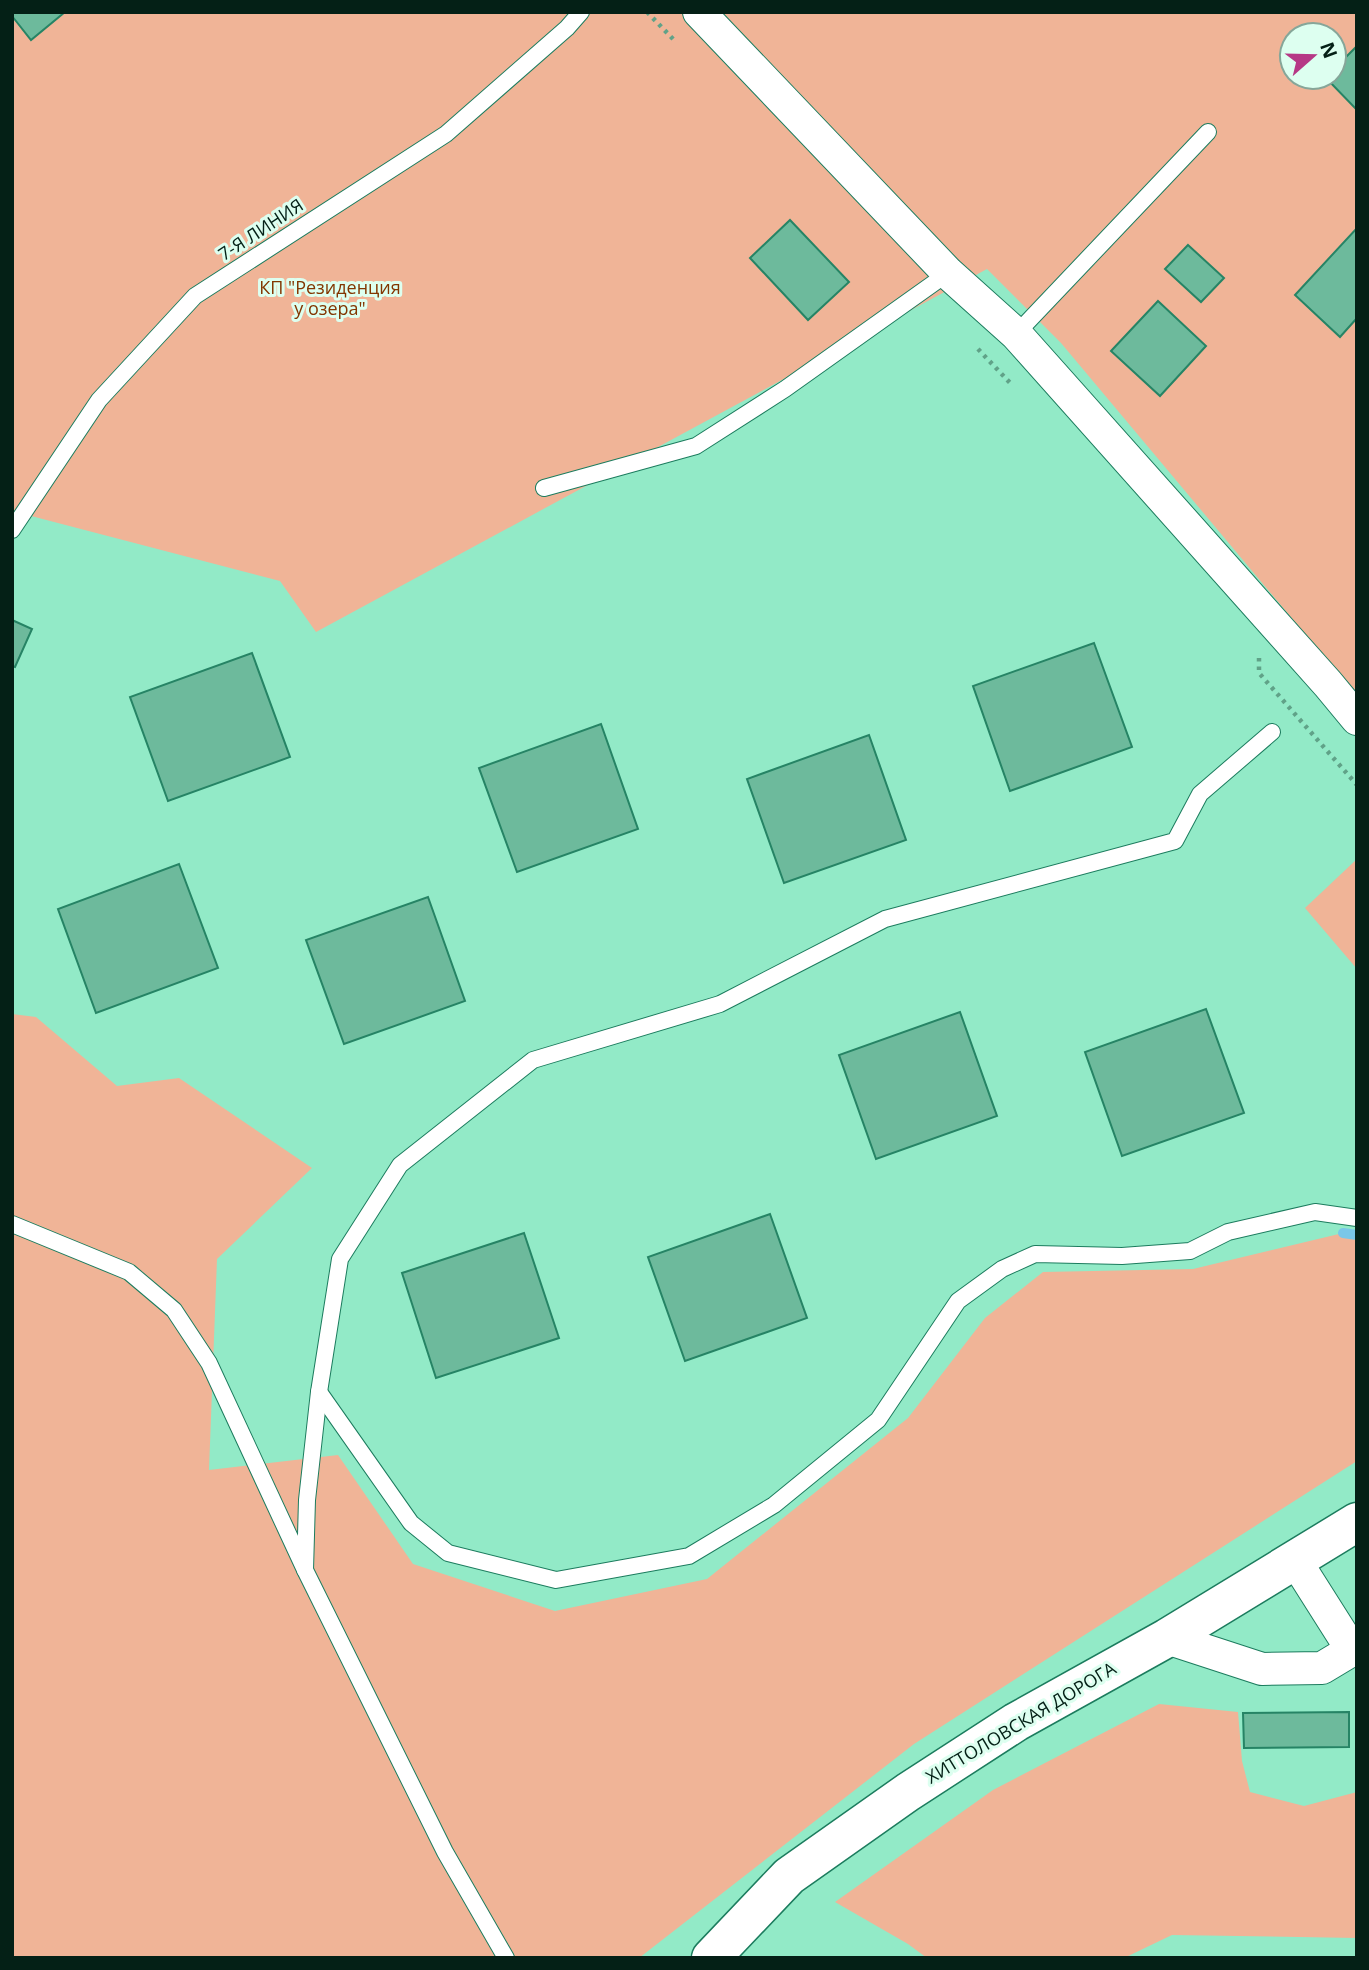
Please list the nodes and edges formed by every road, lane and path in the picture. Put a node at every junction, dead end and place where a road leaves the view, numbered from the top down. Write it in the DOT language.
graph roads {
  1 [pos="581,12"];
  2 [pos="647,12"];
  3 [pos="699,12"];
  4 [pos="684,50"];
  5 [pos="1208,132"];
  6 [pos="948,273"];
  7 [pos="1016,334"];
  8 [pos="969,340"];
  9 [pos="1016,390"];
  10 [pos="544,488"];
  11 [pos="12,530"];
  12 [pos="1259,649"];
  13 [pos="1357,719"];
  14 [pos="1272,732"];
  15 [pos="1357,785"];
  16 [pos="1357,1218"];
  17 [pos="12,1224"];
  18 [pos="319,1392"];
  19 [pos="1357,1522"];
  20 [pos="1295,1560"];
  21 [pos="305,1570"];
  22 [pos="1167,1638"];
  23 [pos="1354,1649"];
  24 [pos="506,1958"];
  25 [pos="711,1958"];
  1 -- 11 [label="lane, 7-Я ЛИНИЯ"];
  2 -- 4 [label="path"];
  3 -- 6 [label="street"];
  5 -- 7 [label="lane"];
  6 -- 7 [label="street"];
  6 -- 10 [label="lane"];
  7 -- 13 [label="street"];
  8 -- 9 [label="path"];
  12 -- 15 [label="path"];
  14 -- 18 [label="lane"];
  16 -- 18 [label="lane"];
  17 -- 21 [label="lane"];
  18 -- 21 [label="lane"];
  19 -- 20 [label="street, ХИТТОЛОВСКАЯ ДОРОГА"];
  20 -- 22 [label="street, ХИТТОЛОВСКАЯ ДОРОГА"];
  20 -- 23 [label="street"];
  21 -- 24 [label="lane"];
  22 -- 23 [label="street"];
  22 -- 25 [label="street, ХИТТОЛОВСКАЯ ДОРОГА"];
}
